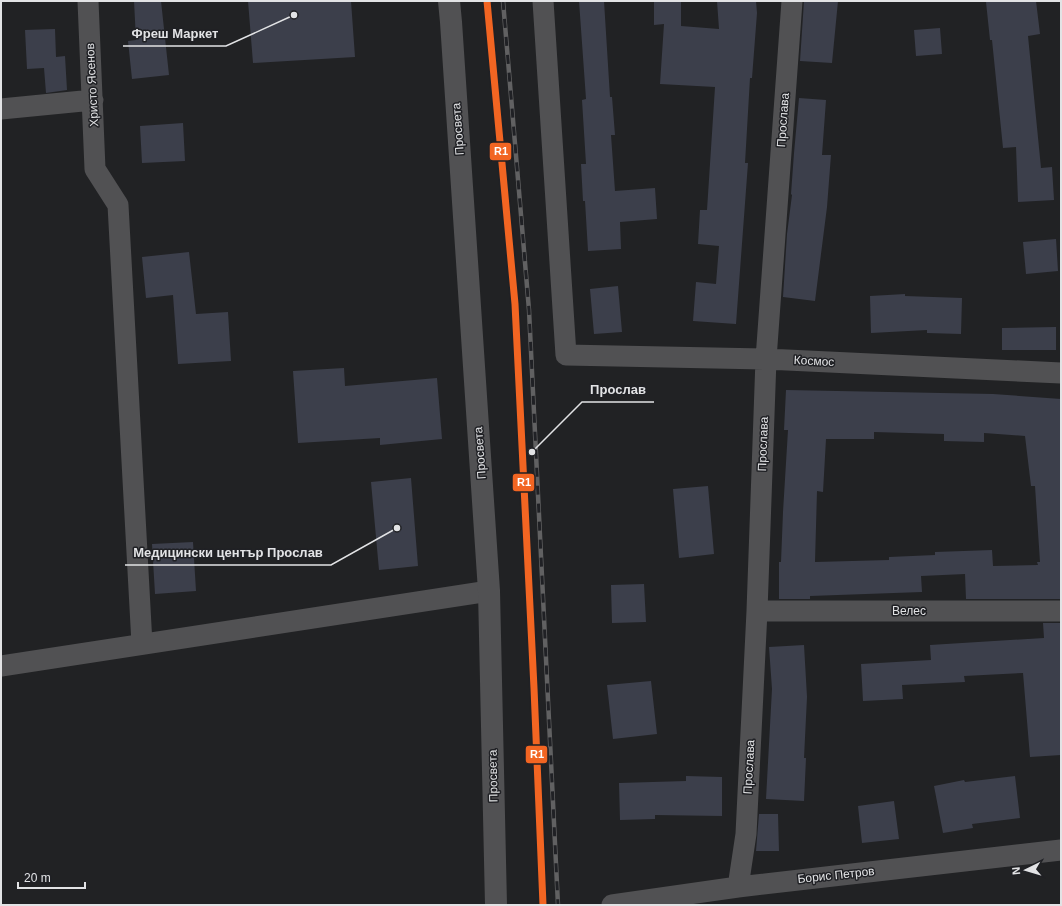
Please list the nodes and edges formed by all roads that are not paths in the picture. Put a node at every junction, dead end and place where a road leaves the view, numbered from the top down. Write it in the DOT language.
graph roads {
  1 [pos="88,1"];
  2 [pos="449,1"];
  3 [pos="543,1"];
  4 [pos="792,1"];
  5 [pos="93,100"];
  6 [pos="1,108"];
  7 [pos="766,359"];
  8 [pos="1061,373"];
  9 [pos="489,591"];
  10 [pos="756,611"];
  11 [pos="1061,611"];
  12 [pos="142,644"];
  13 [pos="1,666"];
  14 [pos="1061,850"];
  15 [pos="738,886"];
  16 [pos="496,905"];
  17 [pos="612,905"];
  1 -- 5 [label="street, Христо Ясенов"];
  2 -- 9 [label="street, Просвета"];
  3 -- 7 [label="street, Космос"];
  4 -- 7 [label="street, Прослава"];
  5 -- 6 [label="street"];
  5 -- 12 [label="street, Христо Ясенов"];
  7 -- 8 [label="street, Космос"];
  7 -- 10 [label="street, Прослава"];
  9 -- 12 [label="street"];
  9 -- 16 [label="street, Просвета"];
  10 -- 11 [label="street, Велес"];
  10 -- 15 [label="street, Прослава"];
  12 -- 13 [label="street"];
  14 -- 15 [label="street, Борис Петров"];
  15 -- 17 [label="street, Борис Петров"];
}
